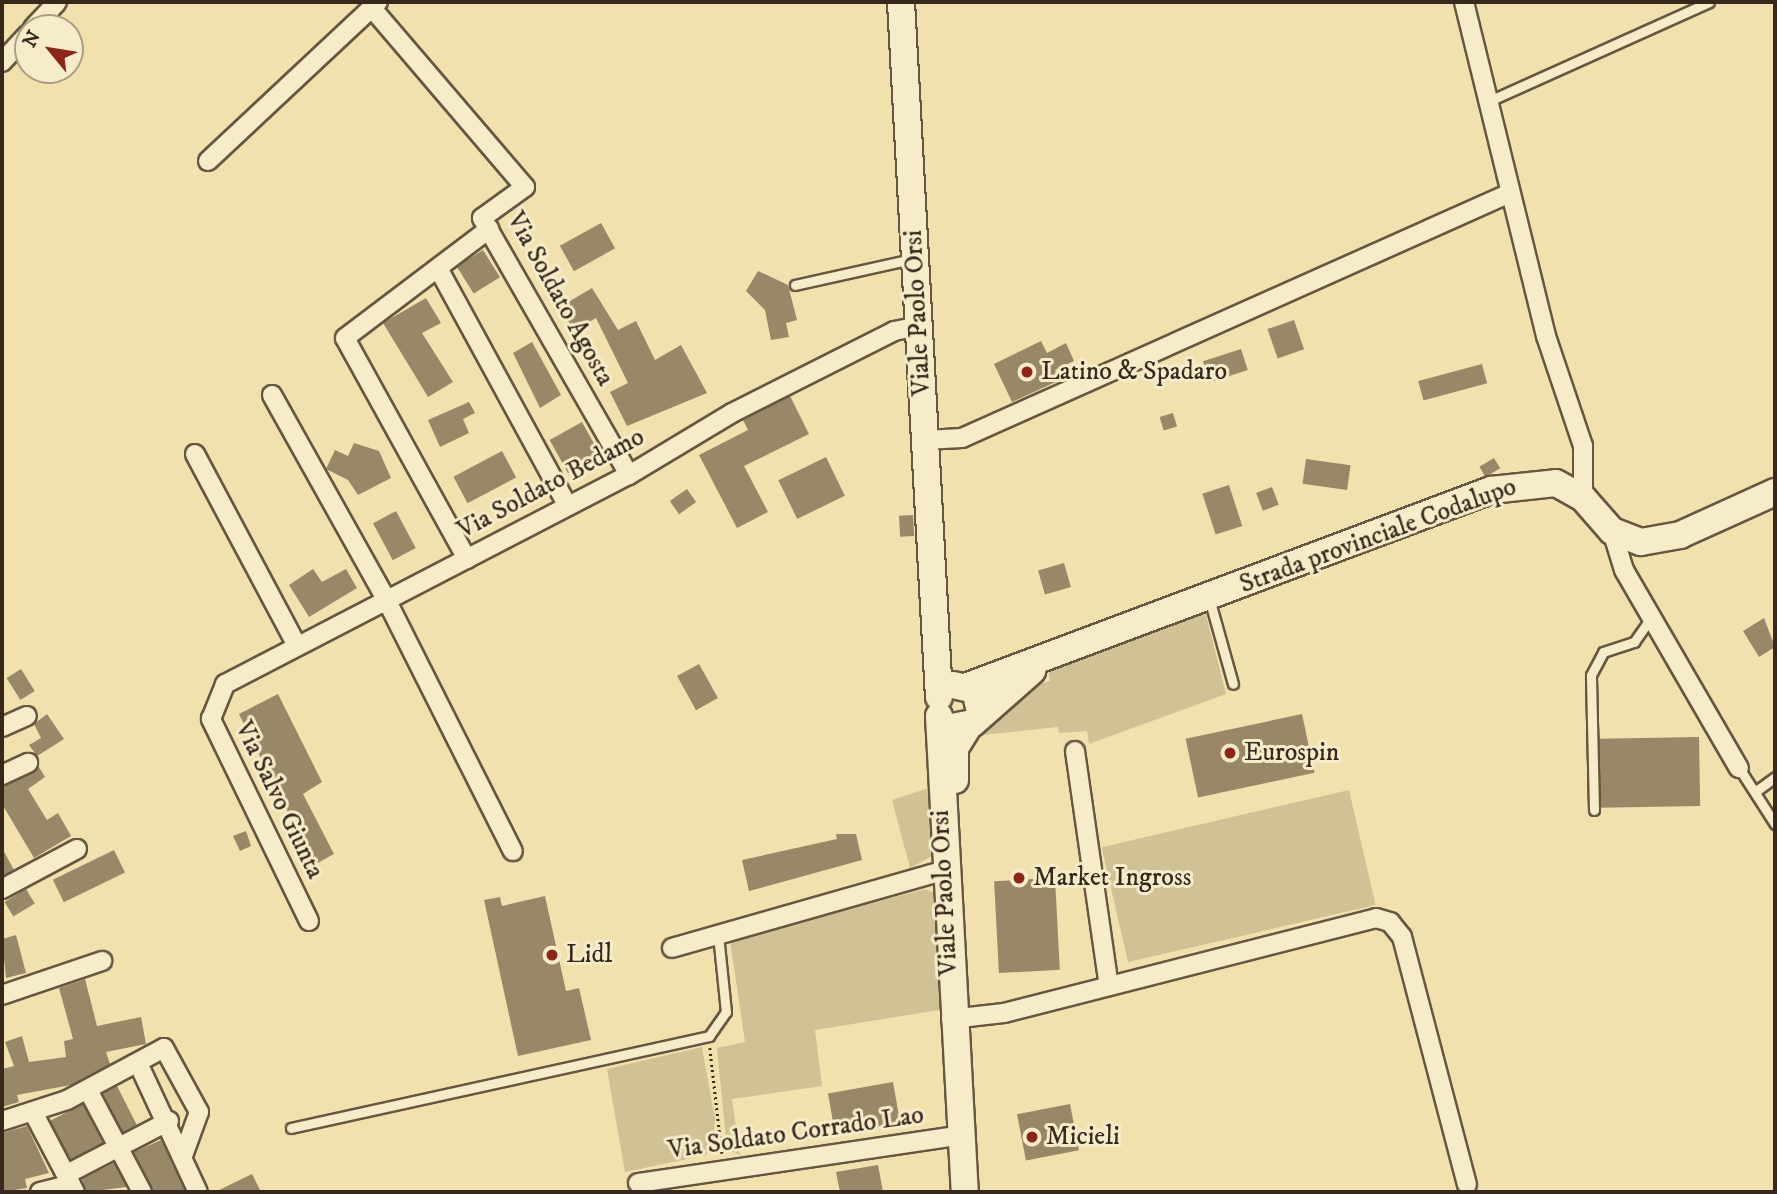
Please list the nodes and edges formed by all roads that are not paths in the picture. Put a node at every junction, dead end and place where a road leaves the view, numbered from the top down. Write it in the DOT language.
graph roads {
  1 [pos="901,2"];
  2 [pos="1464,2"];
  3 [pos="1709,2"];
  4 [pos="375,4"];
  5 [pos="14,49"];
  6 [pos="2,62"];
  7 [pos="1489,101"];
  8 [pos="208,161"];
  9 [pos="1510,193"];
  10 [pos="489,229"];
  11 [pos="916,258"];
  12 [pos="438,268"];
  13 [pos="795,285"];
  14 [pos="920,327"];
  15 [pos="272,395"];
  16 [pos="925,440"];
  17 [pos="195,454"];
  18 [pos="628,475"];
  19 [pos="1775,492"];
  20 [pos="1583,498"];
  21 [pos="568,506"];
  22 [pos="1612,531"];
  23 [pos="467,559"];
  24 [pos="1209,597"];
  25 [pos="387,601"];
  26 [pos="1651,616"];
  27 [pos="934,624"];
  28 [pos="297,646"];
  29 [pos="1046,659"];
  30 [pos="1233,684"];
  31 [pos="966,685"];
  32 [pos="214,699"];
  33 [pos="939,706"];
  34 [pos="27,716"];
  35 [pos="975,719"];
  36 [pos="2,727"];
  37 [pos="1075,751"];
  38 [pos="28,763"];
  39 [pos="1739,768"];
  40 [pos="2,775"];
  41 [pos="955,776"];
  42 [pos="1775,777"];
  43 [pos="1756,791"];
  44 [pos="1594,810"];
  45 [pos="1775,824"];
  46 [pos="77,849"];
  47 [pos="513,851"];
  48 [pos="943,871"];
  49 [pos="2,889"];
  50 [pos="309,921"];
  51 [pos="718,935"];
  52 [pos="672,948"];
  53 [pos="963,949"];
  54 [pos="102,961"];
  55 [pos="1109,986"];
  56 [pos="2,995"];
  57 [pos="958,1018"];
  58 [pos="138,1063"];
  59 [pos="88,1090"];
  60 [pos="34,1114"];
  61 [pos="2,1121"];
  62 [pos="169,1121"];
  63 [pos="291,1128"];
  64 [pos="962,1135"];
  65 [pos="119,1149"];
  66 [pos="184,1153"];
  67 [pos="71,1183"];
  68 [pos="638,1183"];
  69 [pos="1467,1185"];
  70 [pos="40,1192"];
  71 [pos="142,1192"];
  72 [pos="198,1192"];
  73 [pos="965,1192"];
  1 -- 11 [label="main road, Viale Paolo Orsi"];
  2 -- 7 [label="street"];
  3 -- 7 [label="lane"];
  4 -- 8 [label="street"];
  4 -- 10 [label="street, Via Soldato Agosta"];
  5 -- 6 [label="street"];
  7 -- 9 [label="street"];
  9 -- 16 [label="street"];
  9 -- 20 [label="street"];
  10 -- 12 [label="street"];
  10 -- 18 [label="street, Via Soldato Agosta"];
  11 -- 13 [label="lane"];
  11 -- 14 [label="main road, Viale Paolo Orsi"];
  12 -- 21 [label="street"];
  12 -- 23 [label="street"];
  14 -- 16 [label="main road, Viale Paolo Orsi"];
  14 -- 18 [label="street, Via Soldato Bedamo"];
  15 -- 25 [label="street"];
  16 -- 27 [label="main road, Viale Paolo Orsi"];
  17 -- 28 [label="street"];
  18 -- 21 [label="street, Via Soldato Bedamo"];
  19 -- 22 [label="main road"];
  20 -- 22 [label="main road, Strada provinciale Codalupo"];
  20 -- 24 [label="main road, Strada provinciale Codalupo"];
  21 -- 23 [label="street, Via Soldato Bedamo"];
  22 -- 26 [label="street"];
  23 -- 25 [label="street, Via Soldato Bedamo"];
  24 -- 29 [label="main road, Strada provinciale Codalupo"];
  24 -- 30 [label="lane"];
  25 -- 28 [label="street, Via Soldato Bedamo"];
  25 -- 47 [label="street"];
  26 -- 39 [label="street"];
  26 -- 44 [label="lane"];
  27 -- 31 [label="main road"];
  27 -- 33 [label="main road, Viale Paolo Orsi"];
  28 -- 32 [label="street, Via Soldato Bedamo"];
  29 -- 31 [label="main road, Strada provinciale Codalupo"];
  29 -- 35 [label="main road"];
  31 -- 33 [label="main road, Strada provinciale Codalupo"];
  31 -- 35 [label="main road"];
  32 -- 50 [label="street, Via Salvo Giunta"];
  33 -- 35 [label="main road"];
  33 -- 48 [label="main road, Viale Paolo Orsi"];
  34 -- 36 [label="street"];
  35 -- 41 [label="main road, Viale Paolo Orsi"];
  37 -- 55 [label="street"];
  38 -- 40 [label="street"];
  39 -- 43 [label="lane"];
  41 -- 48 [label="street"];
  41 -- 53 [label="main road, Viale Paolo Orsi"];
  42 -- 43 [label="lane"];
  43 -- 45 [label="lane"];
  46 -- 49 [label="street"];
  48 -- 51 [label="street"];
  48 -- 53 [label="street"];
  48 -- 57 [label="main road, Viale Paolo Orsi"];
  51 -- 52 [label="street"];
  51 -- 63 [label="lane"];
  53 -- 57 [label="main road, Viale Paolo Orsi"];
  54 -- 56 [label="street"];
  55 -- 57 [label="street"];
  55 -- 69 [label="street"];
  57 -- 64 [label="main road, Viale Paolo Orsi"];
  58 -- 59 [label="street"];
  58 -- 62 [label="street"];
  58 -- 66 [label="street"];
  59 -- 60 [label="street"];
  59 -- 65 [label="street"];
  60 -- 61 [label="street"];
  60 -- 67 [label="street"];
  62 -- 65 [label="street"];
  62 -- 66 [label="street"];
  64 -- 68 [label="street, Via Soldato Corrado Lao"];
  64 -- 73 [label="main road, Viale Paolo Orsi"];
  65 -- 67 [label="street"];
  65 -- 71 [label="street"];
  66 -- 72 [label="street"];
  67 -- 70 [label="street"];
}
